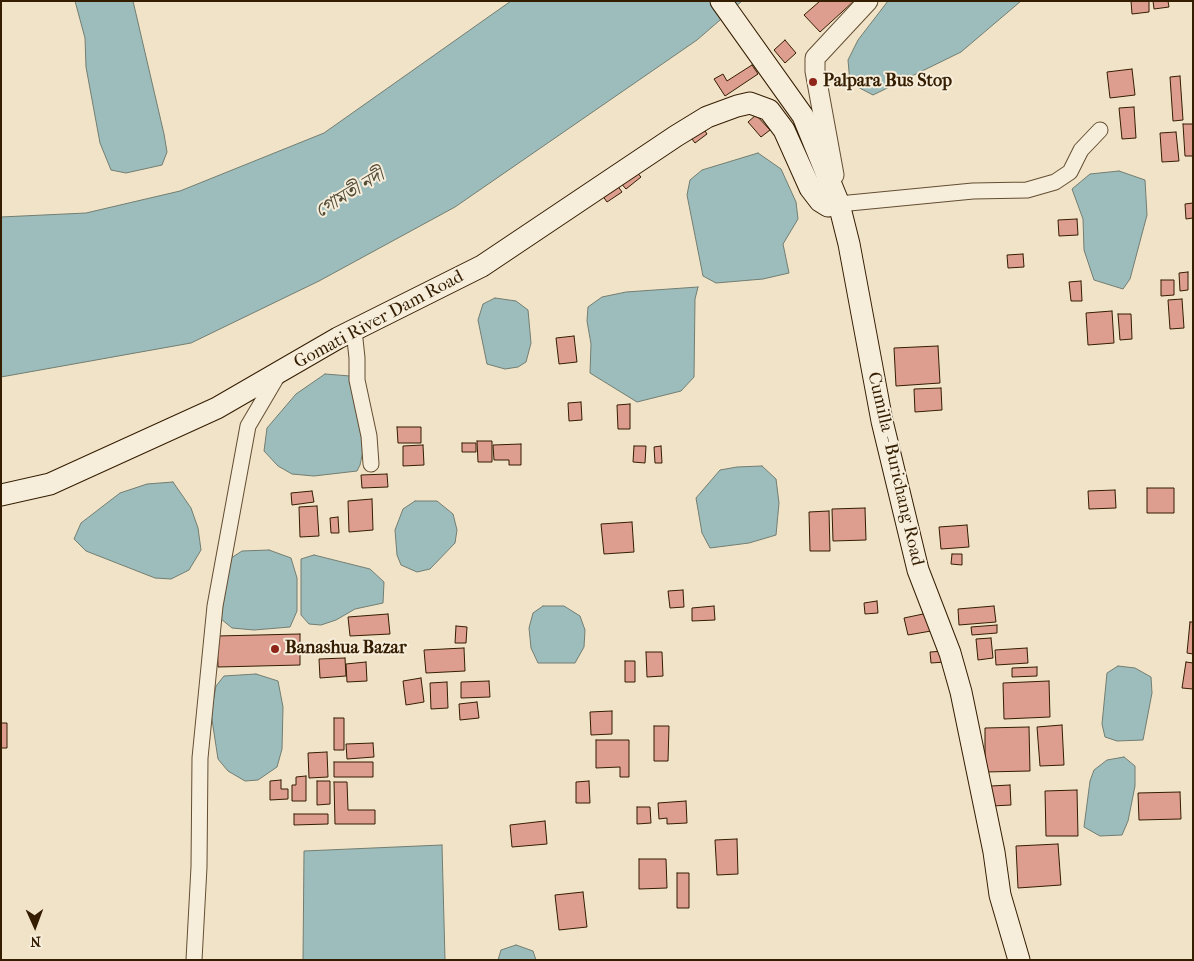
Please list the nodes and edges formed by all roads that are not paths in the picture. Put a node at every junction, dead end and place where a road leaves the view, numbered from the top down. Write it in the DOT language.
graph roads {
  1 [pos="721,1"];
  2 [pos="868,1"];
  3 [pos="1100,130"];
  4 [pos="839,204"];
  5 [pos="354,330"];
  6 [pos="279,373"];
  7 [pos="370,464"];
  8 [pos="1,495"];
  9 [pos="194,960"];
  10 [pos="1020,960"];
  1 -- 4 [label="main road, Cumilla - Burichang Road"];
  2 -- 4 [label="street"];
  3 -- 4 [label="street"];
  4 -- 5 [label="main road, Gomati River Dam Road"];
  4 -- 10 [label="main road, Cumilla - Burichang Road"];
  5 -- 6 [label="main road, Gomati River Dam Road"];
  5 -- 7 [label="street"];
  6 -- 8 [label="main road, Gomati River Dam Road"];
  6 -- 9 [label="street"];
}
